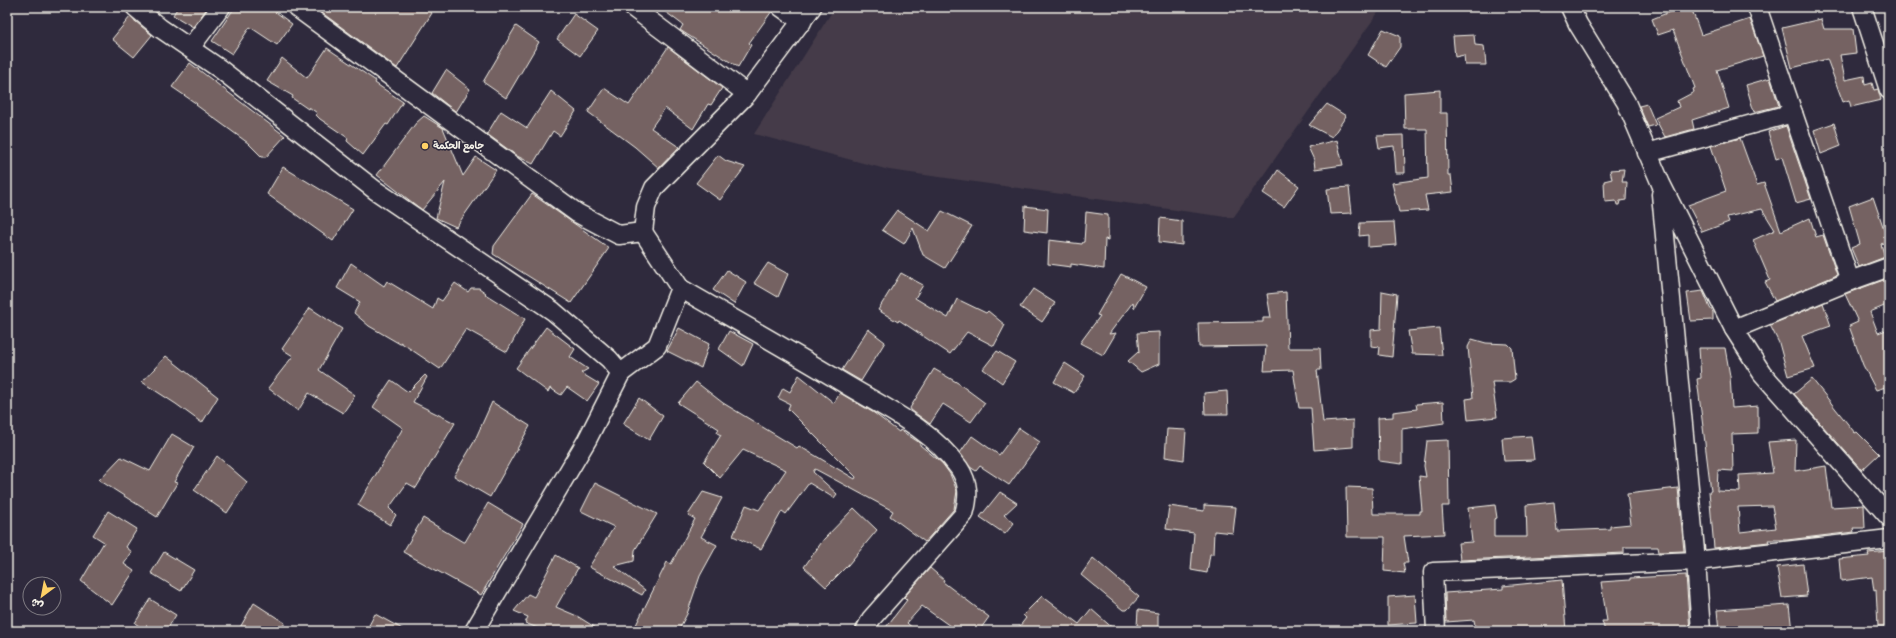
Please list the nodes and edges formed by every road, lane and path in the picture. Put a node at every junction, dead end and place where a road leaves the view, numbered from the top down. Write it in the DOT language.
graph roads {
  1 [pos="135,7"];
  2 [pos="221,7"];
  3 [pos="296,7"];
  4 [pos="632,7"];
  5 [pos="781,7"];
  6 [pos="812,7"];
  7 [pos="1570,7"];
  8 [pos="1757,7"];
  9 [pos="1862,7"];
  10 [pos="802,22"];
  11 [pos="190,48"];
  12 [pos="1889,90"];
  13 [pos="747,94"];
  14 [pos="1793,113"];
  15 [pos="1647,153"];
  16 [pos="1660,184"];
  17 [pos="643,232"];
  18 [pos="1889,267"];
  19 [pos="1850,281"];
  20 [pos="680,288"];
  21 [pos="1734,329"];
  22 [pos="621,373"];
  23 [pos="1889,517"];
  24 [pos="1889,539"];
  25 [pos="1696,561"];
  26 [pos="474,631"];
  27 [pos="865,631"];
  28 [pos="1436,631"];
  29 [pos="1701,631"];
  1 -- 11 [label="street"];
  2 -- 11 [label="street"];
  3 -- 17 [label="street"];
  4 -- 13 [label="street"];
  5 -- 10 [label="street"];
  6 -- 10 [label="street"];
  7 -- 15 [label="street"];
  8 -- 14 [label="street"];
  9 -- 12 [label="street"];
  10 -- 13 [label="street"];
  11 -- 22 [label="street"];
  13 -- 17 [label="street"];
  14 -- 15 [label="street"];
  14 -- 19 [label="street"];
  15 -- 16 [label="street"];
  16 -- 21 [label="street"];
  16 -- 25 [label="street"];
  17 -- 20 [label="street"];
  18 -- 19 [label="street"];
  19 -- 21 [label="street"];
  20 -- 22 [label="street"];
  20 -- 27 [label="street"];
  21 -- 23 [label="street"];
  22 -- 26 [label="street"];
  24 -- 25 [label="street"];
  25 -- 28 [label="street"];
  25 -- 29 [label="street"];
}
